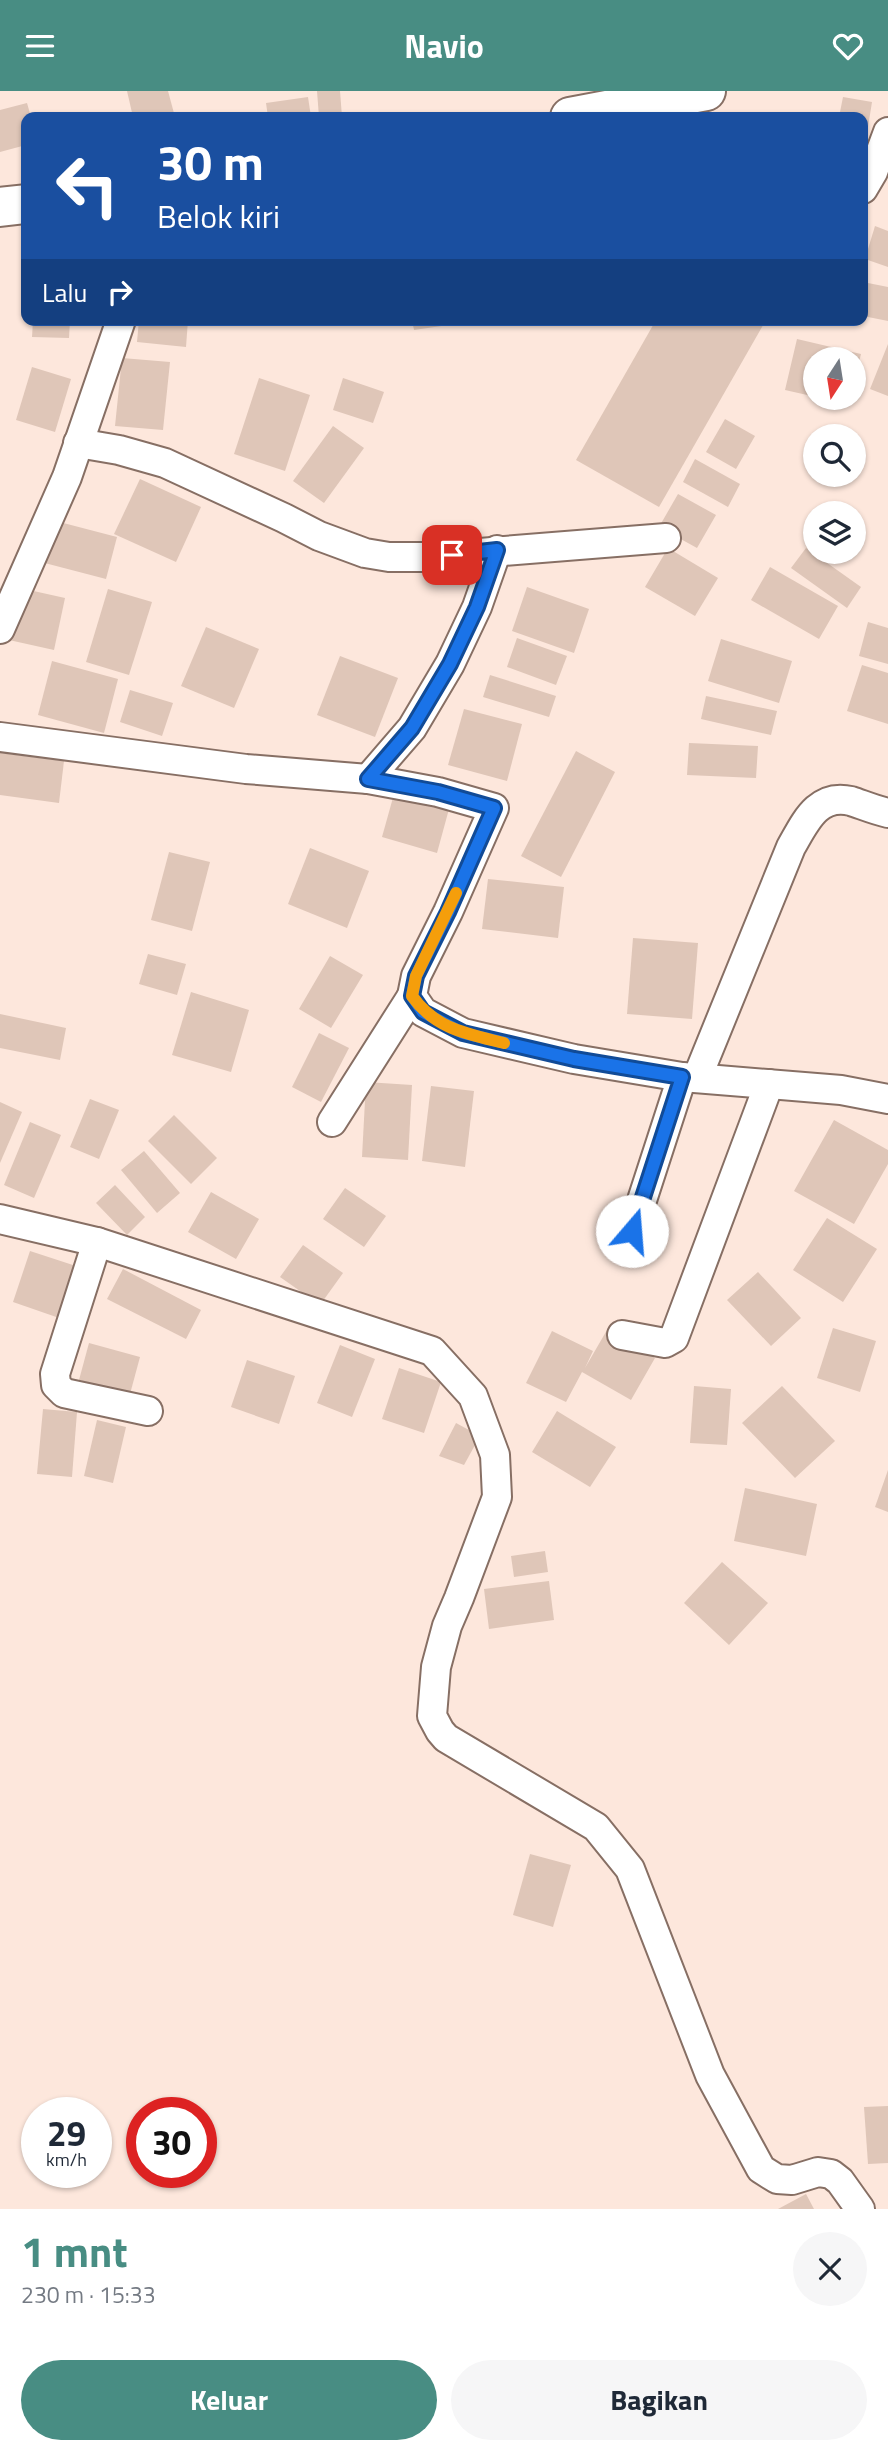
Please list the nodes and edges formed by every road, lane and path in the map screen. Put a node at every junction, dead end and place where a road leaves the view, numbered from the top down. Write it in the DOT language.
graph roads {
  1 [pos="706,91"];
  2 [pos="596,112"];
  3 [pos="888,132"];
  4 [pos="868,180"];
  5 [pos="21,205"];
  6 [pos="0,207"];
  7 [pos="119,326"];
  8 [pos="78,443"];
  9 [pos="666,538"];
  10 [pos="497,550"];
  11 [pos="0,629"];
  12 [pos="0,737"];
  13 [pos="368,779"];
  14 [pos="888,813"];
  15 [pos="412,996"];
  16 [pos="689,1078"];
  17 [pos="769,1084"];
  18 [pos="888,1099"];
  19 [pos="332,1122"];
  20 [pos="0,1219"];
  21 [pos="632,1231"];
  22 [pos="97,1242"];
  23 [pos="622,1335"];
  24 [pos="148,1411"];
  25 [pos="860,2209"];
  1 -- 2 [label="main road"];
  3 -- 4 [label="street"];
  5 -- 6 [label="main road"];
  7 -- 8 [label="street"];
  8 -- 10 [label="street"];
  8 -- 11 [label="street"];
  9 -- 10 [label="street"];
  10 -- 13 [label="street"];
  12 -- 13 [label="street"];
  13 -- 15 [label="street"];
  14 -- 16 [label="street"];
  15 -- 16 [label="street"];
  15 -- 19 [label="street"];
  16 -- 17 [label="street"];
  16 -- 21 [label="street"];
  17 -- 18 [label="street"];
  17 -- 23 [label="street"];
  20 -- 22 [label="street"];
  22 -- 24 [label="street"];
  22 -- 25 [label="street"];
}
